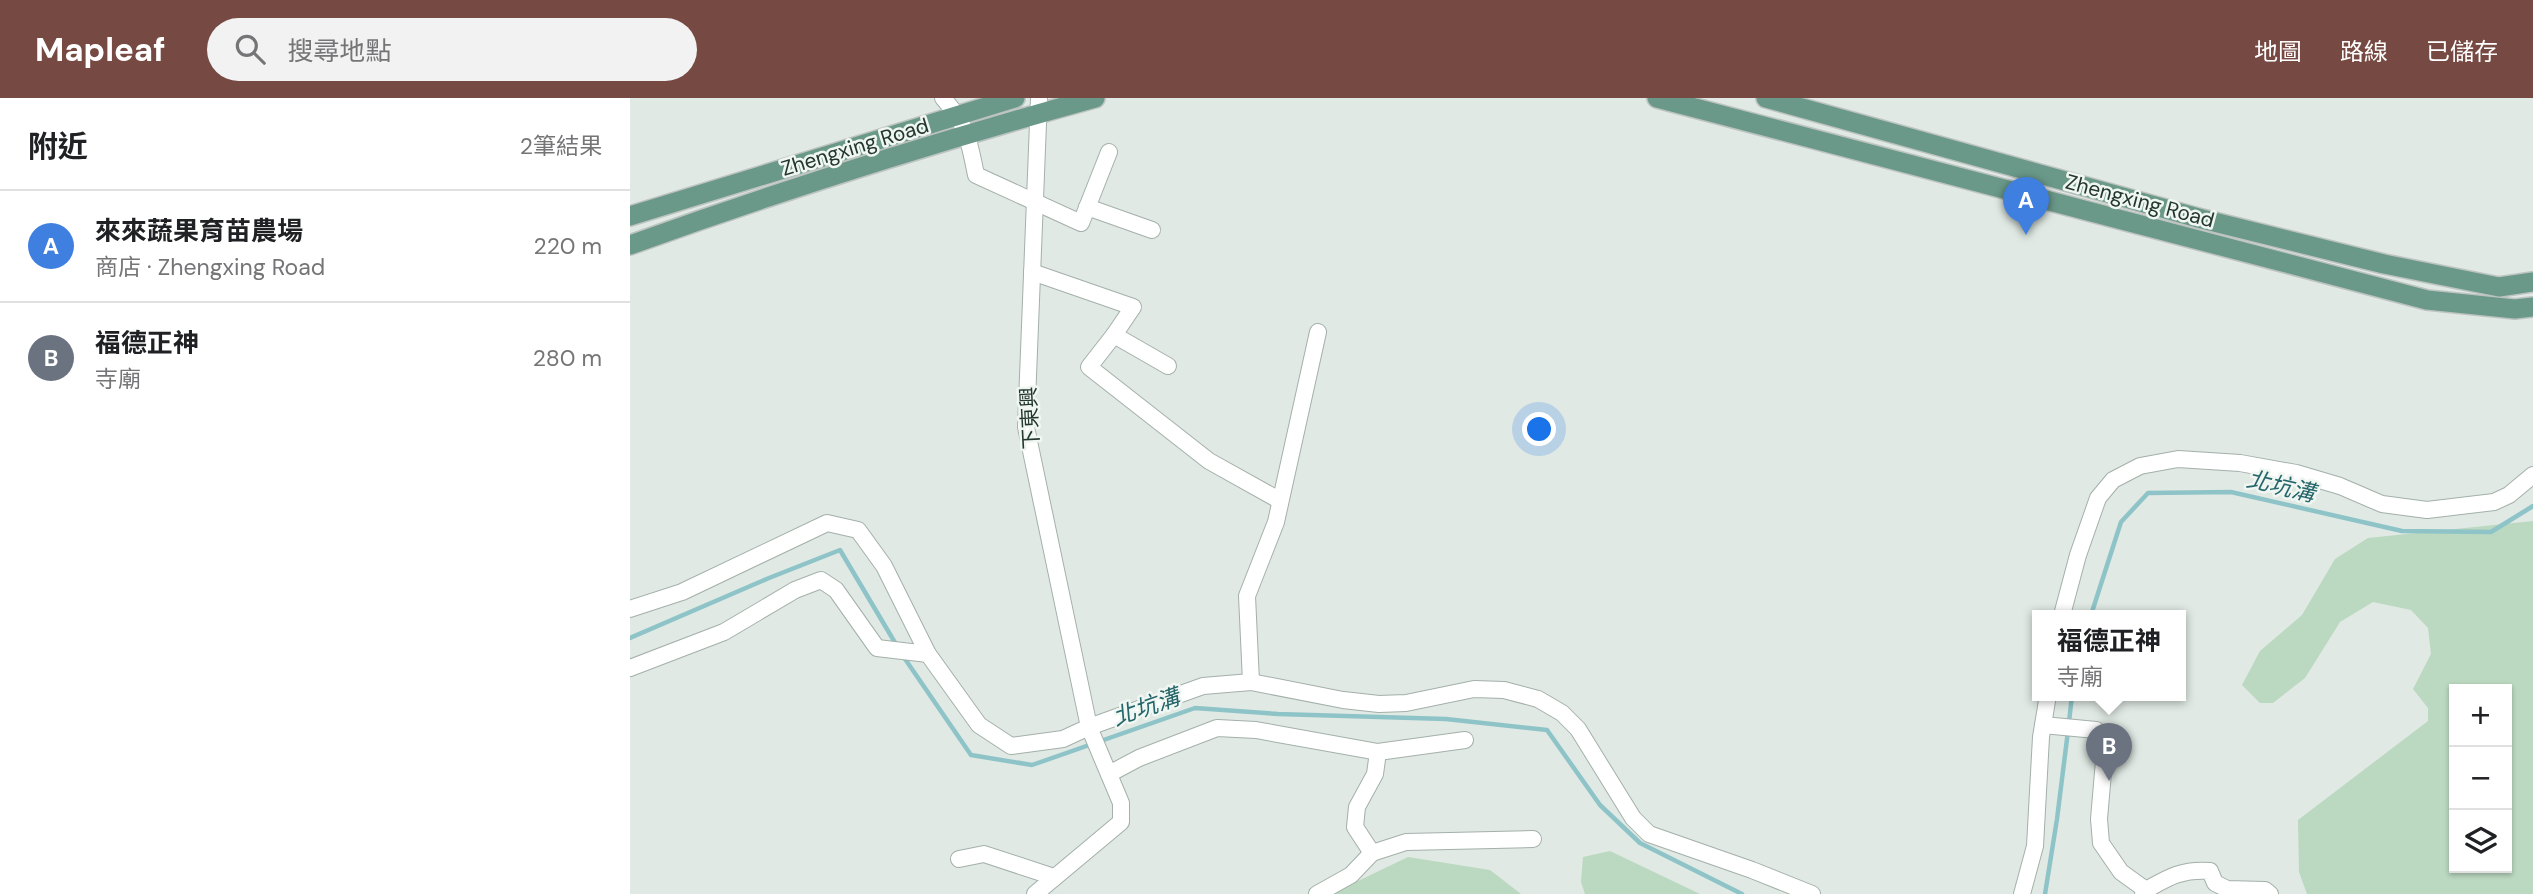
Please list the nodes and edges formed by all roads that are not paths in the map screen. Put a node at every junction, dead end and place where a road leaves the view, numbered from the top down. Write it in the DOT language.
graph roads {
  1 [pos="943,98"];
  2 [pos="1015,98"];
  3 [pos="1095,98"];
  4 [pos="1657,98"];
  5 [pos="1766,98"];
  6 [pos="1037,106"];
  7 [pos="958,115"];
  8 [pos="968,135"];
  9 [pos="1109,152"];
  10 [pos="1034,201"];
  11 [pos="1087,207"];
  12 [pos="630,216"];
  13 [pos="1152,230"];
  14 [pos="630,245"];
  15 [pos="1032,272"];
  16 [pos="2533,282"];
  17 [pos="2533,307"];
  18 [pos="1318,332"];
  19 [pos="1114,335"];
  20 [pos="1168,366"];
  21 [pos="2533,475"];
  22 [pos="1279,500"];
  23 [pos="630,609"];
  24 [pos="2063,610"];
  25 [pos="928,654"];
  26 [pos="630,668"];
  27 [pos="1251,682"];
  28 [pos="2047,701"];
  29 [pos="2044,724"];
  30 [pos="1090,729"];
  31 [pos="1465,740"];
  32 [pos="1378,752"];
  33 [pos="1109,774"];
  34 [pos="1533,839"];
  35 [pos="1371,853"];
  36 [pos="959,859"];
  37 [pos="1054,877"];
  38 [pos="2144,892"];
  39 [pos="1035,894"];
  40 [pos="1317,894"];
  41 [pos="1812,894"];
  42 [pos="2022,894"];
  43 [pos="2270,894"];
  1 -- 7 [label="lane"];
  2 -- 7 [label="main road, Zhengxing Road"];
  3 -- 6 [label="main road, Zhengxing Road"];
  4 -- 17 [label="main road, Zhengxing Road"];
  5 -- 16 [label="main road, Zhengxing Road"];
  6 -- 8 [label="main road, Zhengxing Road"];
  6 -- 10 [label="lane, 下東興"];
  7 -- 8 [label="lane"];
  7 -- 12 [label="main road, Zhengxing Road"];
  8 -- 10 [label="lane"];
  8 -- 14 [label="main road, Zhengxing Road"];
  9 -- 11 [label="lane"];
  10 -- 11 [label="lane"];
  10 -- 15 [label="lane, 下東興"];
  11 -- 13 [label="lane"];
  15 -- 19 [label="lane"];
  15 -- 30 [label="lane, 下東興"];
  18 -- 22 [label="lane"];
  19 -- 20 [label="lane"];
  19 -- 22 [label="lane"];
  21 -- 24 [label="lane"];
  22 -- 27 [label="lane"];
  23 -- 25 [label="lane"];
  25 -- 26 [label="lane"];
  25 -- 30 [label="lane"];
  27 -- 30 [label="lane"];
  27 -- 41 [label="lane"];
  28 -- 29 [label="lane"];
  29 -- 38 [label="lane"];
  29 -- 42 [label="lane"];
  30 -- 33 [label="lane, 下東興"];
  31 -- 32 [label="lane"];
  32 -- 33 [label="lane"];
  32 -- 35 [label="lane"];
  33 -- 37 [label="lane, 下東興"];
  34 -- 35 [label="lane"];
  35 -- 40 [label="lane"];
  36 -- 37 [label="lane"];
  37 -- 39 [label="lane"];
  38 -- 43 [label="lane"];
}
